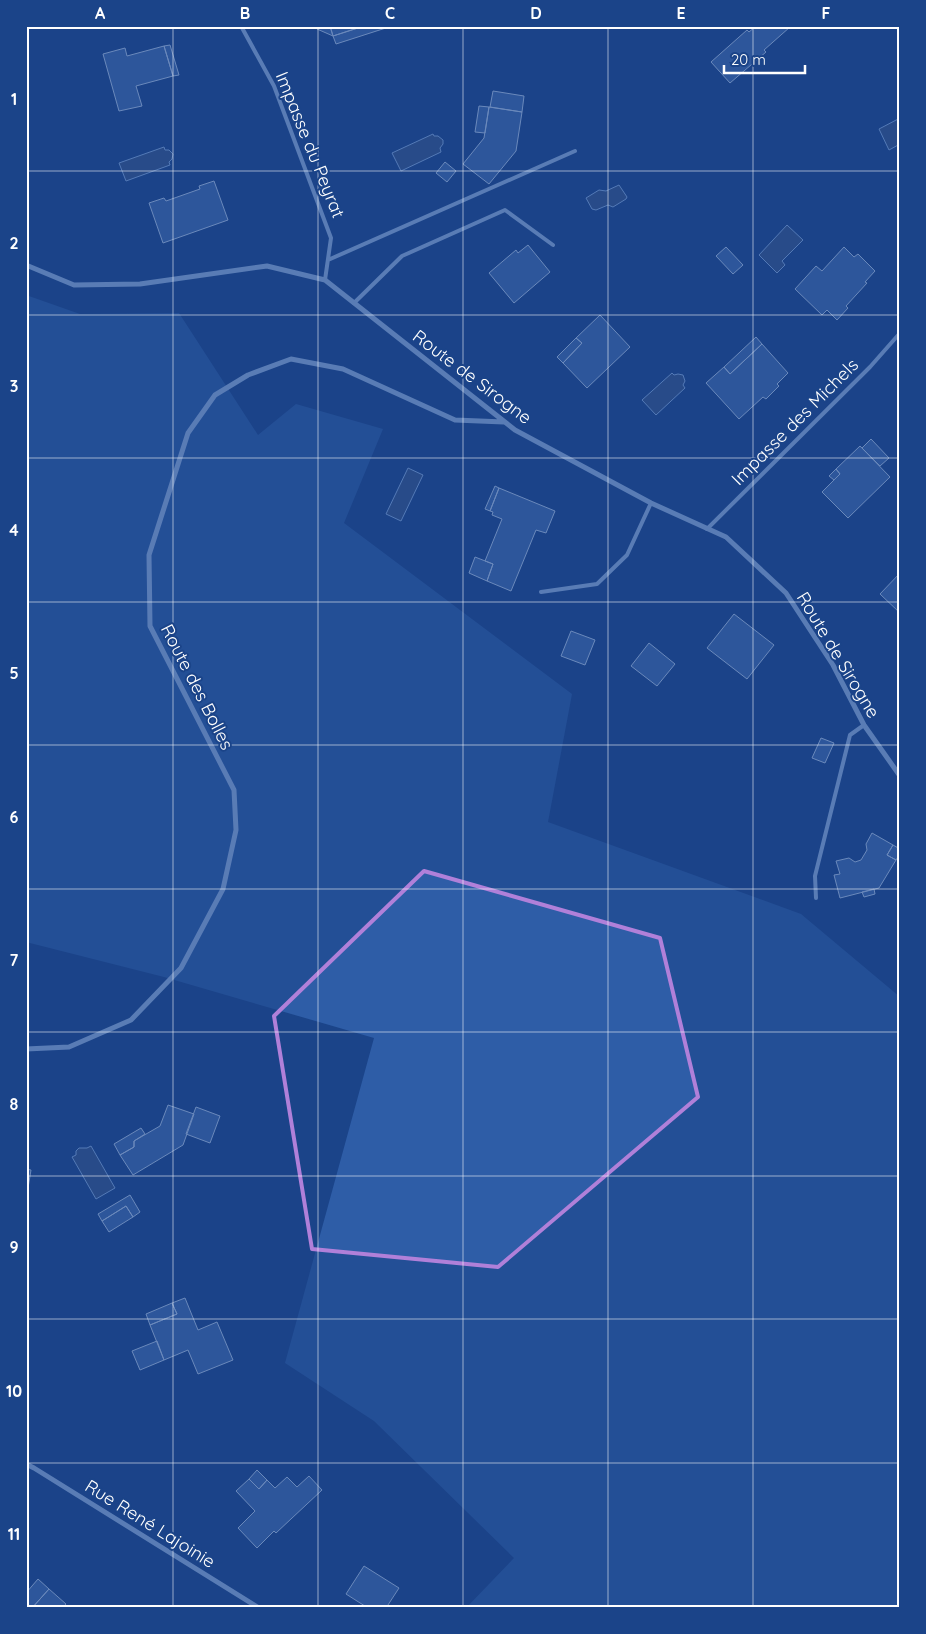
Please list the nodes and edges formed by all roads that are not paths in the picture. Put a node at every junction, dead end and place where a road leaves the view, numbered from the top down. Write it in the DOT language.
graph roads {
  1 [pos="241,26"];
  2 [pos="575,151"];
  3 [pos="553,245"];
  4 [pos="328,260"];
  5 [pos="26,265"];
  6 [pos="325,280"];
  7 [pos="354,303"];
  8 [pos="900,334"];
  9 [pos="504,422"];
  10 [pos="651,503"];
  11 [pos="707,529"];
  12 [pos="541,592"];
  13 [pos="864,725"];
  14 [pos="900,776"];
  15 [pos="816,898"];
  16 [pos="26,1049"];
  17 [pos="26,1464"];
  18 [pos="259,1608"];
  1 -- 4 [label="lane, Impasse du Peyrat"];
  2 -- 4 [label="lane"];
  3 -- 7 [label="lane"];
  4 -- 6 [label="lane, Impasse du Peyrat"];
  5 -- 6 [label="street, Route de Sirogne"];
  6 -- 7 [label="street, Route de Sirogne"];
  7 -- 9 [label="street, Route de Sirogne"];
  8 -- 11 [label="lane, Impasse des Michels"];
  9 -- 10 [label="street, Route de Sirogne"];
  9 -- 16 [label="street, Route des Bolles"];
  10 -- 11 [label="street, Route de Sirogne"];
  10 -- 12 [label="lane"];
  11 -- 13 [label="street, Route de Sirogne"];
  13 -- 14 [label="street, Route de Sirogne"];
  13 -- 15 [label="lane"];
  17 -- 18 [label="street, Rue René Lajoinie"];
}
